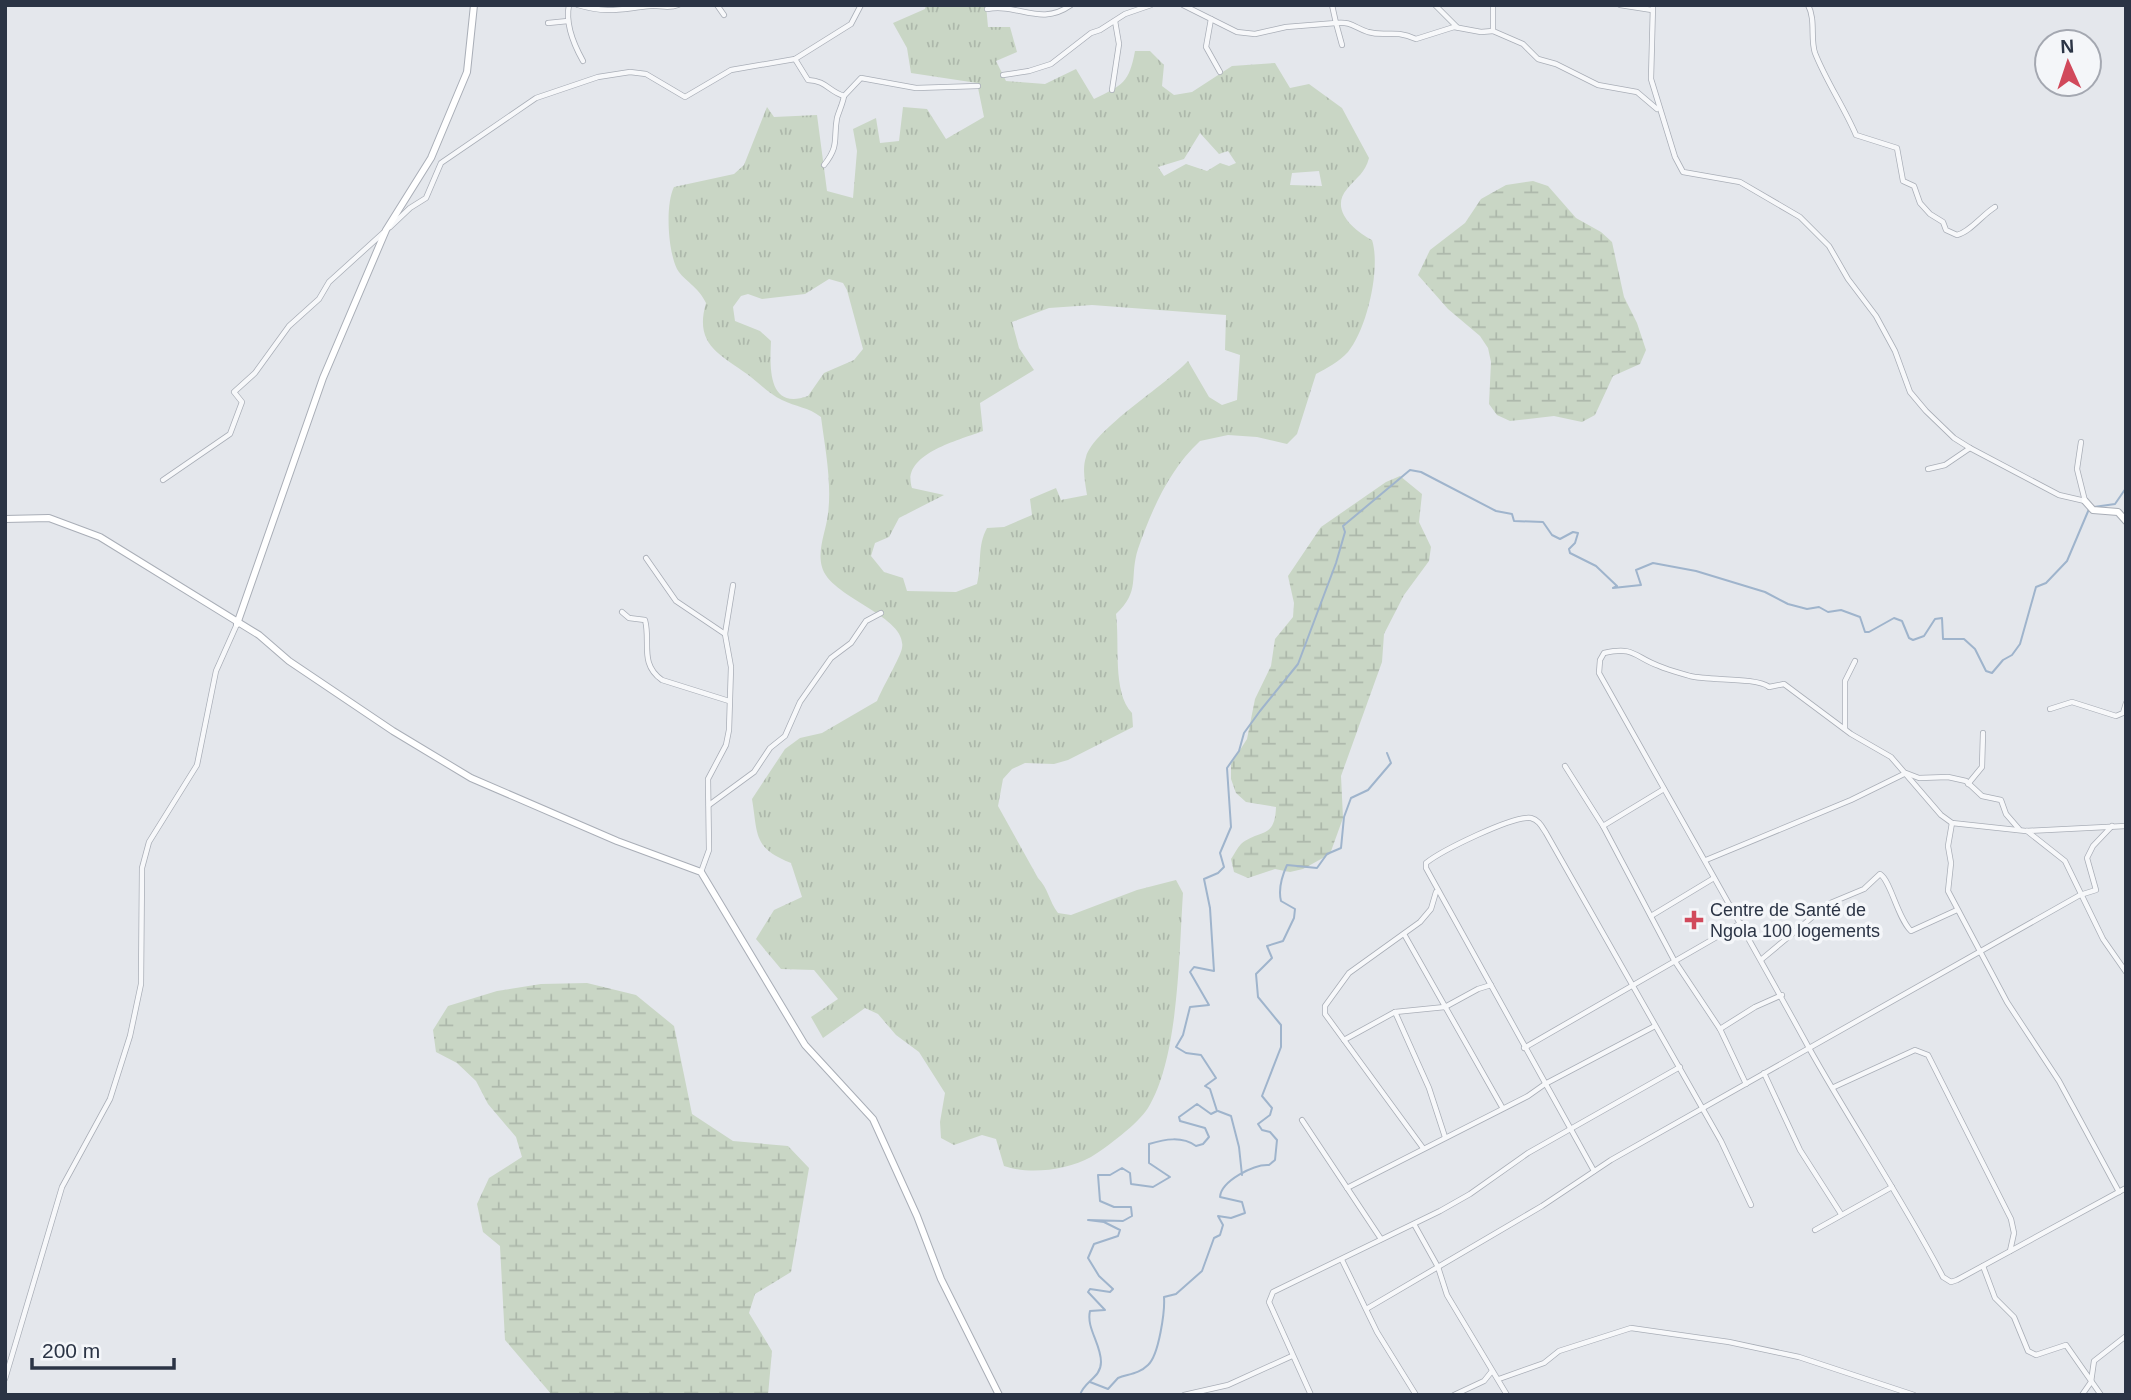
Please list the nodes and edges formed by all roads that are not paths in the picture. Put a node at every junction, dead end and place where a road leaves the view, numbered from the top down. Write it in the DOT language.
graph roads {
  1 [pos="474,5"];
  2 [pos="578,5"];
  3 [pos="678,5"];
  4 [pos="730,5"];
  5 [pos="861,5"];
  6 [pos="1071,5"];
  7 [pos="1151,5"];
  8 [pos="1183,5"];
  9 [pos="1332,5"];
  10 [pos="1435,5"];
  11 [pos="1493,5"];
  12 [pos="1620,5"];
  13 [pos="1808,5"];
  14 [pos="568,6"];
  15 [pos="719,7"];
  16 [pos="1652,8"];
  17 [pos="987,9"];
  18 [pos="724,15"];
  19 [pos="1211,19"];
  20 [pos="1115,20"];
  21 [pos="568,21"];
  22 [pos="548,23"];
  23 [pos="1336,23"];
  24 [pos="1458,27"];
  25 [pos="1493,31"];
  26 [pos="1342,45"];
  27 [pos="795,59"];
  28 [pos="583,61"];
  29 [pos="1220,72"];
  30 [pos="1003,75"];
  31 [pos="978,86"];
  32 [pos="1112,90"];
  33 [pos="844,96"];
  34 [pos="1660,113"];
  35 [pos="824,165"];
  36 [pos="1995,207"];
  37 [pos="386,230"];
  38 [pos="2081,442"];
  39 [pos="1970,448"];
  40 [pos="1928,469"];
  41 [pos="163,480"];
  42 [pos="2087,502"];
  43 [pos="5,519"];
  44 [pos="2126,521"];
  45 [pos="646,558"];
  46 [pos="733,584"];
  47 [pos="622,612"];
  48 [pos="881,613"];
  49 [pos="237,624"];
  50 [pos="725,634"];
  51 [pos="1855,662"];
  52 [pos="729,701"];
  53 [pos="2126,703"];
  54 [pos="2050,709"];
  55 [pos="1845,730"];
  56 [pos="1983,733"];
  57 [pos="1565,766"];
  58 [pos="1906,773"];
  59 [pos="1968,784"];
  60 [pos="1664,789"];
  61 [pos="708,806"];
  62 [pos="1952,823"];
  63 [pos="2112,826"];
  64 [pos="2126,826"];
  65 [pos="1603,827"];
  66 [pos="2023,830"];
  67 [pos="1706,860"];
  68 [pos="701,872"];
  69 [pos="1714,878"];
  70 [pos="1437,889"];
  71 [pos="2080,895"];
  72 [pos="1957,910"];
  73 [pos="1651,916"];
  74 [pos="1741,923"];
  75 [pos="1404,934"];
  76 [pos="1980,953"];
  77 [pos="1762,959"];
  78 [pos="1674,961"];
  79 [pos="2126,972"];
  80 [pos="1491,985"];
  81 [pos="1630,986"];
  82 [pos="1782,995"];
  83 [pos="1445,1007"];
  84 [pos="1395,1012"];
  85 [pos="1655,1026"];
  86 [pos="1720,1029"];
  87 [pos="1344,1040"];
  88 [pos="1524,1048"];
  89 [pos="1810,1048"];
  90 [pos="1679,1067"];
  91 [pos="1764,1073"];
  92 [pos="1545,1084"];
  93 [pos="1746,1084"];
  94 [pos="1834,1087"];
  95 [pos="1502,1107"];
  96 [pos="1702,1108"];
  97 [pos="1302,1120"];
  98 [pos="1572,1127"];
  99 [pos="1445,1137"];
  100 [pos="1423,1148"];
  101 [pos="1594,1171"];
  102 [pos="1892,1187"];
  103 [pos="1347,1188"];
  104 [pos="2126,1188"];
  105 [pos="2119,1192"];
  106 [pos="1751,1205"];
  107 [pos="1841,1214"];
  108 [pos="1414,1224"];
  109 [pos="1815,1230"];
  110 [pos="1381,1239"];
  111 [pos="2010,1252"];
  112 [pos="1342,1260"];
  113 [pos="1983,1266"];
  114 [pos="1438,1267"];
  115 [pos="1368,1308"];
  116 [pos="2126,1336"];
  117 [pos="1292,1356"];
  118 [pos="1492,1371"];
  119 [pos="5,1379"];
  120 [pos="1499,1379"];
  121 [pos="2091,1382"];
  122 [pos="1217,1388"];
  123 [pos="1223,1394"];
  124 [pos="999,1395"];
  125 [pos="1184,1395"];
  126 [pos="1311,1395"];
  127 [pos="1416,1395"];
  128 [pos="1454,1395"];
  129 [pos="1507,1395"];
  130 [pos="1914,1395"];
  131 [pos="2082,1395"];
  132 [pos="2101,1395"];
  1 -- 37 [label="street"];
  2 -- 3 [label="street"];
  4 -- 15 [label="street"];
  5 -- 27 [label="street"];
  6 -- 17 [label="street"];
  7 -- 20 [label="street"];
  8 -- 19 [label="street"];
  9 -- 23 [label="street"];
  10 -- 24 [label="street"];
  11 -- 25 [label="street"];
  12 -- 16 [label="street"];
  13 -- 36 [label="street"];
  14 -- 21 [label="street"];
  15 -- 18 [label="street"];
  16 -- 34 [label="street"];
  19 -- 23 [label="street"];
  19 -- 29 [label="street"];
  20 -- 30 [label="street"];
  20 -- 32 [label="street"];
  21 -- 22 [label="street"];
  21 -- 28 [label="street"];
  23 -- 24 [label="street"];
  23 -- 26 [label="street"];
  24 -- 25 [label="street"];
  25 -- 34 [label="street"];
  27 -- 33 [label="street"];
  27 -- 37 [label="street"];
  31 -- 33 [label="street"];
  33 -- 35 [label="street"];
  34 -- 39 [label="street"];
  37 -- 41 [label="street"];
  37 -- 49 [label="street"];
  38 -- 42 [label="street"];
  39 -- 40 [label="street"];
  39 -- 42 [label="street"];
  42 -- 44 [label="street"];
  43 -- 49 [label="street"];
  45 -- 50 [label="street"];
  46 -- 50 [label="street"];
  47 -- 52 [label="street"];
  48 -- 61 [label="street"];
  49 -- 68 [label="street"];
  49 -- 119 [label="street"];
  50 -- 52 [label="street"];
  51 -- 55 [label="street"];
  52 -- 61 [label="street"];
  53 -- 54 [label="street"];
  55 -- 58 [label="street"];
  55 -- 60 [label="street"];
  56 -- 59 [label="street"];
  57 -- 65 [label="street"];
  58 -- 59 [label="street"];
  58 -- 62 [label="street"];
  58 -- 67 [label="street"];
  59 -- 66 [label="street"];
  60 -- 65 [label="street"];
  60 -- 67 [label="street"];
  61 -- 68 [label="street"];
  62 -- 66 [label="street"];
  62 -- 72 [label="street"];
  63 -- 64 [label="street"];
  63 -- 66 [label="street"];
  63 -- 71 [label="street"];
  65 -- 73 [label="street"];
  66 -- 71 [label="street"];
  67 -- 69 [label="street"];
  68 -- 124 [label="street"];
  69 -- 73 [label="street"];
  69 -- 74 [label="street"];
  70 -- 75 [label="street"];
  70 -- 80 [label="street"];
  70 -- 81 [label="street"];
  71 -- 76 [label="street"];
  71 -- 79 [label="street"];
  72 -- 76 [label="street"];
  72 -- 77 [label="street"];
  73 -- 78 [label="street"];
  74 -- 77 [label="street"];
  74 -- 78 [label="street"];
  75 -- 83 [label="street"];
  75 -- 87 [label="street"];
  76 -- 89 [label="street"];
  76 -- 105 [label="street"];
  77 -- 82 [label="street"];
  78 -- 81 [label="street"];
  78 -- 86 [label="street"];
  80 -- 83 [label="street"];
  80 -- 88 [label="street"];
  81 -- 85 [label="street"];
  81 -- 88 [label="street"];
  82 -- 86 [label="street"];
  82 -- 89 [label="street"];
  83 -- 84 [label="street"];
  83 -- 95 [label="street"];
  84 -- 87 [label="street"];
  84 -- 99 [label="street"];
  85 -- 90 [label="street"];
  85 -- 92 [label="street"];
  86 -- 93 [label="street"];
  87 -- 100 [label="street"];
  88 -- 92 [label="street"];
  89 -- 91 [label="street"];
  89 -- 94 [label="street"];
  90 -- 96 [label="street"];
  90 -- 98 [label="street"];
  91 -- 93 [label="street"];
  91 -- 107 [label="street"];
  92 -- 95 [label="street"];
  92 -- 98 [label="street"];
  93 -- 96 [label="street"];
  94 -- 102 [label="street"];
  94 -- 111 [label="street"];
  95 -- 99 [label="street"];
  96 -- 101 [label="street"];
  96 -- 106 [label="street"];
  97 -- 103 [label="street"];
  98 -- 101 [label="street"];
  98 -- 108 [label="street"];
  99 -- 100 [label="street"];
  100 -- 103 [label="street"];
  101 -- 114 [label="street"];
  102 -- 107 [label="street"];
  102 -- 113 [label="street"];
  103 -- 110 [label="street"];
  104 -- 105 [label="street"];
  105 -- 111 [label="street"];
  107 -- 109 [label="street"];
  108 -- 110 [label="street"];
  108 -- 114 [label="street"];
  110 -- 112 [label="street"];
  111 -- 113 [label="street"];
  112 -- 115 [label="street"];
  112 -- 117 [label="street"];
  113 -- 121 [label="street"];
  114 -- 115 [label="street"];
  114 -- 118 [label="street"];
  115 -- 127 [label="street"];
  116 -- 121 [label="street"];
  117 -- 122 [label="street"];
  117 -- 126 [label="street"];
  118 -- 120 [label="street"];
  118 -- 128 [label="street"];
  120 -- 129 [label="street"];
  120 -- 130 [label="street"];
  121 -- 131 [label="street"];
  121 -- 132 [label="street"];
  122 -- 123 [label="street"];
  122 -- 125 [label="street"];
}
